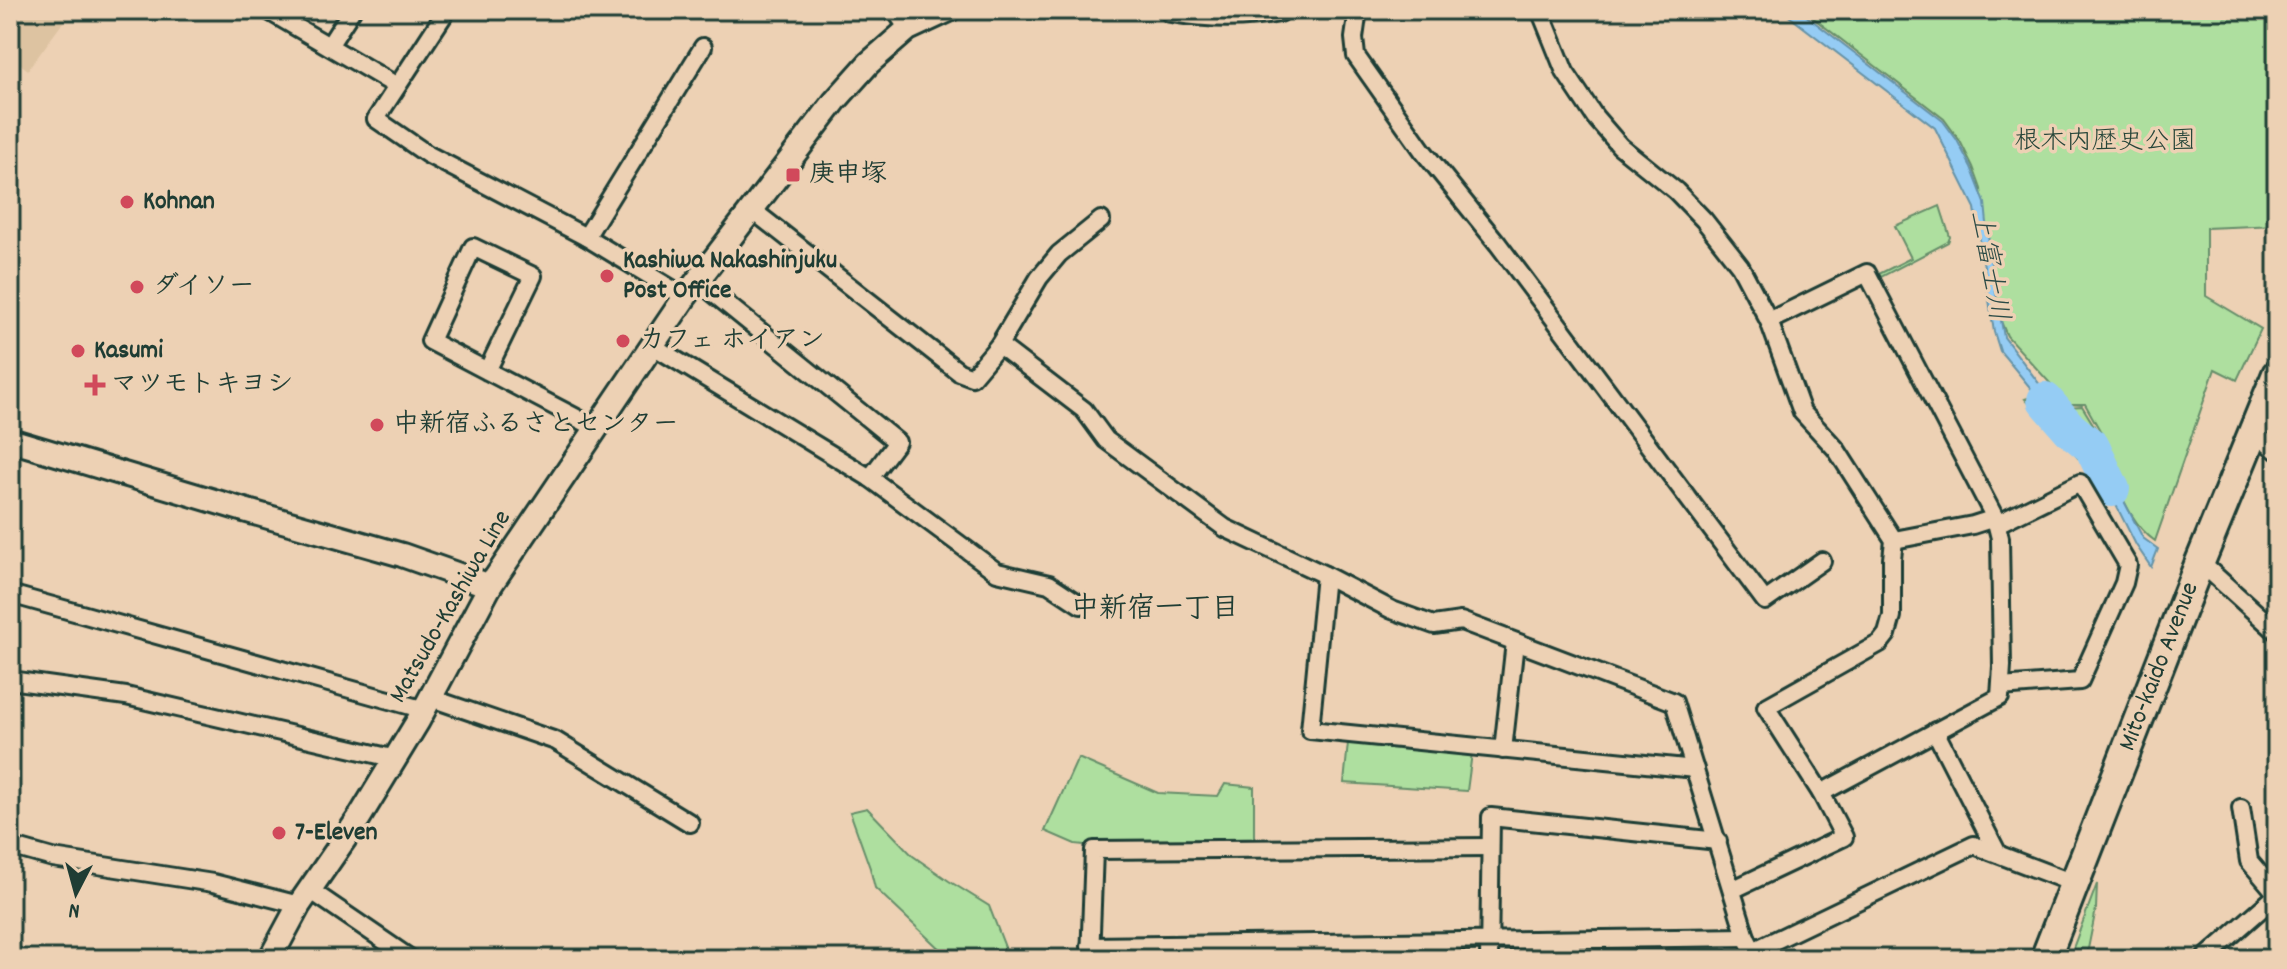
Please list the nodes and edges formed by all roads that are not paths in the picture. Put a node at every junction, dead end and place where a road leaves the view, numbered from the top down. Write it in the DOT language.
graph roads {
  1 [pos="267,10"];
  2 [pos="352,10"];
  3 [pos="447,10"];
  4 [pos="895,10"];
  5 [pos="949,10"];
  6 [pos="1171,10"];
  7 [pos="1279,10"];
  8 [pos="1358,10"];
  9 [pos="1540,10"];
  10 [pos="908,29"];
  11 [pos="329,46"];
  12 [pos="703,47"];
  13 [pos="397,86"];
  14 [pos="751,209"];
  15 [pos="1101,220"];
  16 [pos="586,237"];
  17 [pos="691,289"];
  18 [pos="1769,321"];
  19 [pos="999,345"];
  20 [pos="653,346"];
  21 [pos="487,371"];
  22 [pos="2277,374"];
  23 [pos="596,428"];
  24 [pos="2253,432"];
  25 [pos="10,440"];
  26 [pos="2277,451"];
  27 [pos="870,478"];
  28 [pos="1996,521"];
  29 [pos="1894,540"];
  30 [pos="1822,561"];
  31 [pos="2200,562"];
  32 [pos="1325,575"];
  33 [pos="490,586"];
  34 [pos="10,594"];
  35 [pos="1081,605"];
  36 [pos="2277,632"];
  37 [pos="1515,642"];
  38 [pos="10,680"];
  39 [pos="2001,687"];
  40 [pos="428,704"];
  41 [pos="1935,731"];
  42 [pos="1503,750"];
  43 [pos="396,759"];
  44 [pos="1695,769"];
  45 [pos="1821,793"];
  46 [pos="2241,808"];
  47 [pos="690,823"];
  48 [pos="1718,841"];
  49 [pos="10,846"];
  50 [pos="1490,847"];
  51 [pos="1997,852"];
  52 [pos="2073,883"];
  53 [pos="1732,890"];
  54 [pos="2277,894"];
  55 [pos="304,897"];
  56 [pos="1752,949"];
  57 [pos="1488,950"];
  58 [pos="1090,952"];
  59 [pos="270,959"];
  60 [pos="411,959"];
  61 [pos="2045,959"];
  62 [pos="2204,959"];
  1 -- 11 [label="street"];
  2 -- 11 [label="street"];
  3 -- 13 [label="street"];
  4 -- 10 [label="street"];
  5 -- 10 [label="main road, Matsudo-Kashiwa Line"];
  6 -- 7 [label="main road"];
  8 -- 30 [label="street"];
  9 -- 18 [label="street"];
  10 -- 14 [label="main road, Matsudo-Kashiwa Line"];
  11 -- 13 [label="street"];
  12 -- 16 [label="street"];
  13 -- 16 [label="street"];
  14 -- 17 [label="main road, Matsudo-Kashiwa Line"];
  14 -- 19 [label="street"];
  15 -- 19 [label="street"];
  16 -- 17 [label="street"];
  17 -- 20 [label="main road, Matsudo-Kashiwa Line"];
  17 -- 27 [label="street"];
  18 -- 28 [label="street"];
  18 -- 29 [label="street"];
  19 -- 32 [label="street"];
  20 -- 23 [label="main road, Matsudo-Kashiwa Line"];
  20 -- 27 [label="street"];
  21 -- 21 [label="street"];
  21 -- 23 [label="street"];
  22 -- 24 [label="highway, Mito-kaido Avenue"];
  23 -- 33 [label="main road, Matsudo-Kashiwa Line"];
  24 -- 26 [label="street"];
  24 -- 31 [label="highway, Mito-kaido Avenue"];
  25 -- 33 [label="main road"];
  27 -- 35 [label="street"];
  28 -- 29 [label="street"];
  28 -- 39 [label="street"];
  28 -- 39 [label="street"];
  29 -- 45 [label="street"];
  31 -- 36 [label="street"];
  31 -- 52 [label="highway, Mito-kaido Avenue"];
  32 -- 37 [label="street"];
  32 -- 42 [label="street"];
  33 -- 40 [label="main road, Matsudo-Kashiwa Line"];
  34 -- 40 [label="street"];
  37 -- 42 [label="street"];
  37 -- 44 [label="street"];
  38 -- 43 [label="street"];
  39 -- 41 [label="street"];
  40 -- 43 [label="main road, Matsudo-Kashiwa Line"];
  40 -- 47 [label="street"];
  41 -- 45 [label="street"];
  41 -- 51 [label="street"];
  42 -- 44 [label="street"];
  43 -- 55 [label="main road, Matsudo-Kashiwa Line"];
  44 -- 48 [label="street"];
  45 -- 53 [label="street"];
  46 -- 54 [label="street"];
  48 -- 50 [label="street"];
  48 -- 53 [label="street"];
  49 -- 55 [label="street"];
  50 -- 57 [label="street"];
  50 -- 58 [label="street"];
  51 -- 52 [label="street"];
  51 -- 56 [label="street"];
  52 -- 61 [label="highway, Mito-kaido Avenue"];
  53 -- 56 [label="street"];
  54 -- 62 [label="street"];
  55 -- 59 [label="main road, Matsudo-Kashiwa Line"];
  55 -- 60 [label="street"];
  56 -- 57 [label="street"];
  57 -- 58 [label="street"];
}
